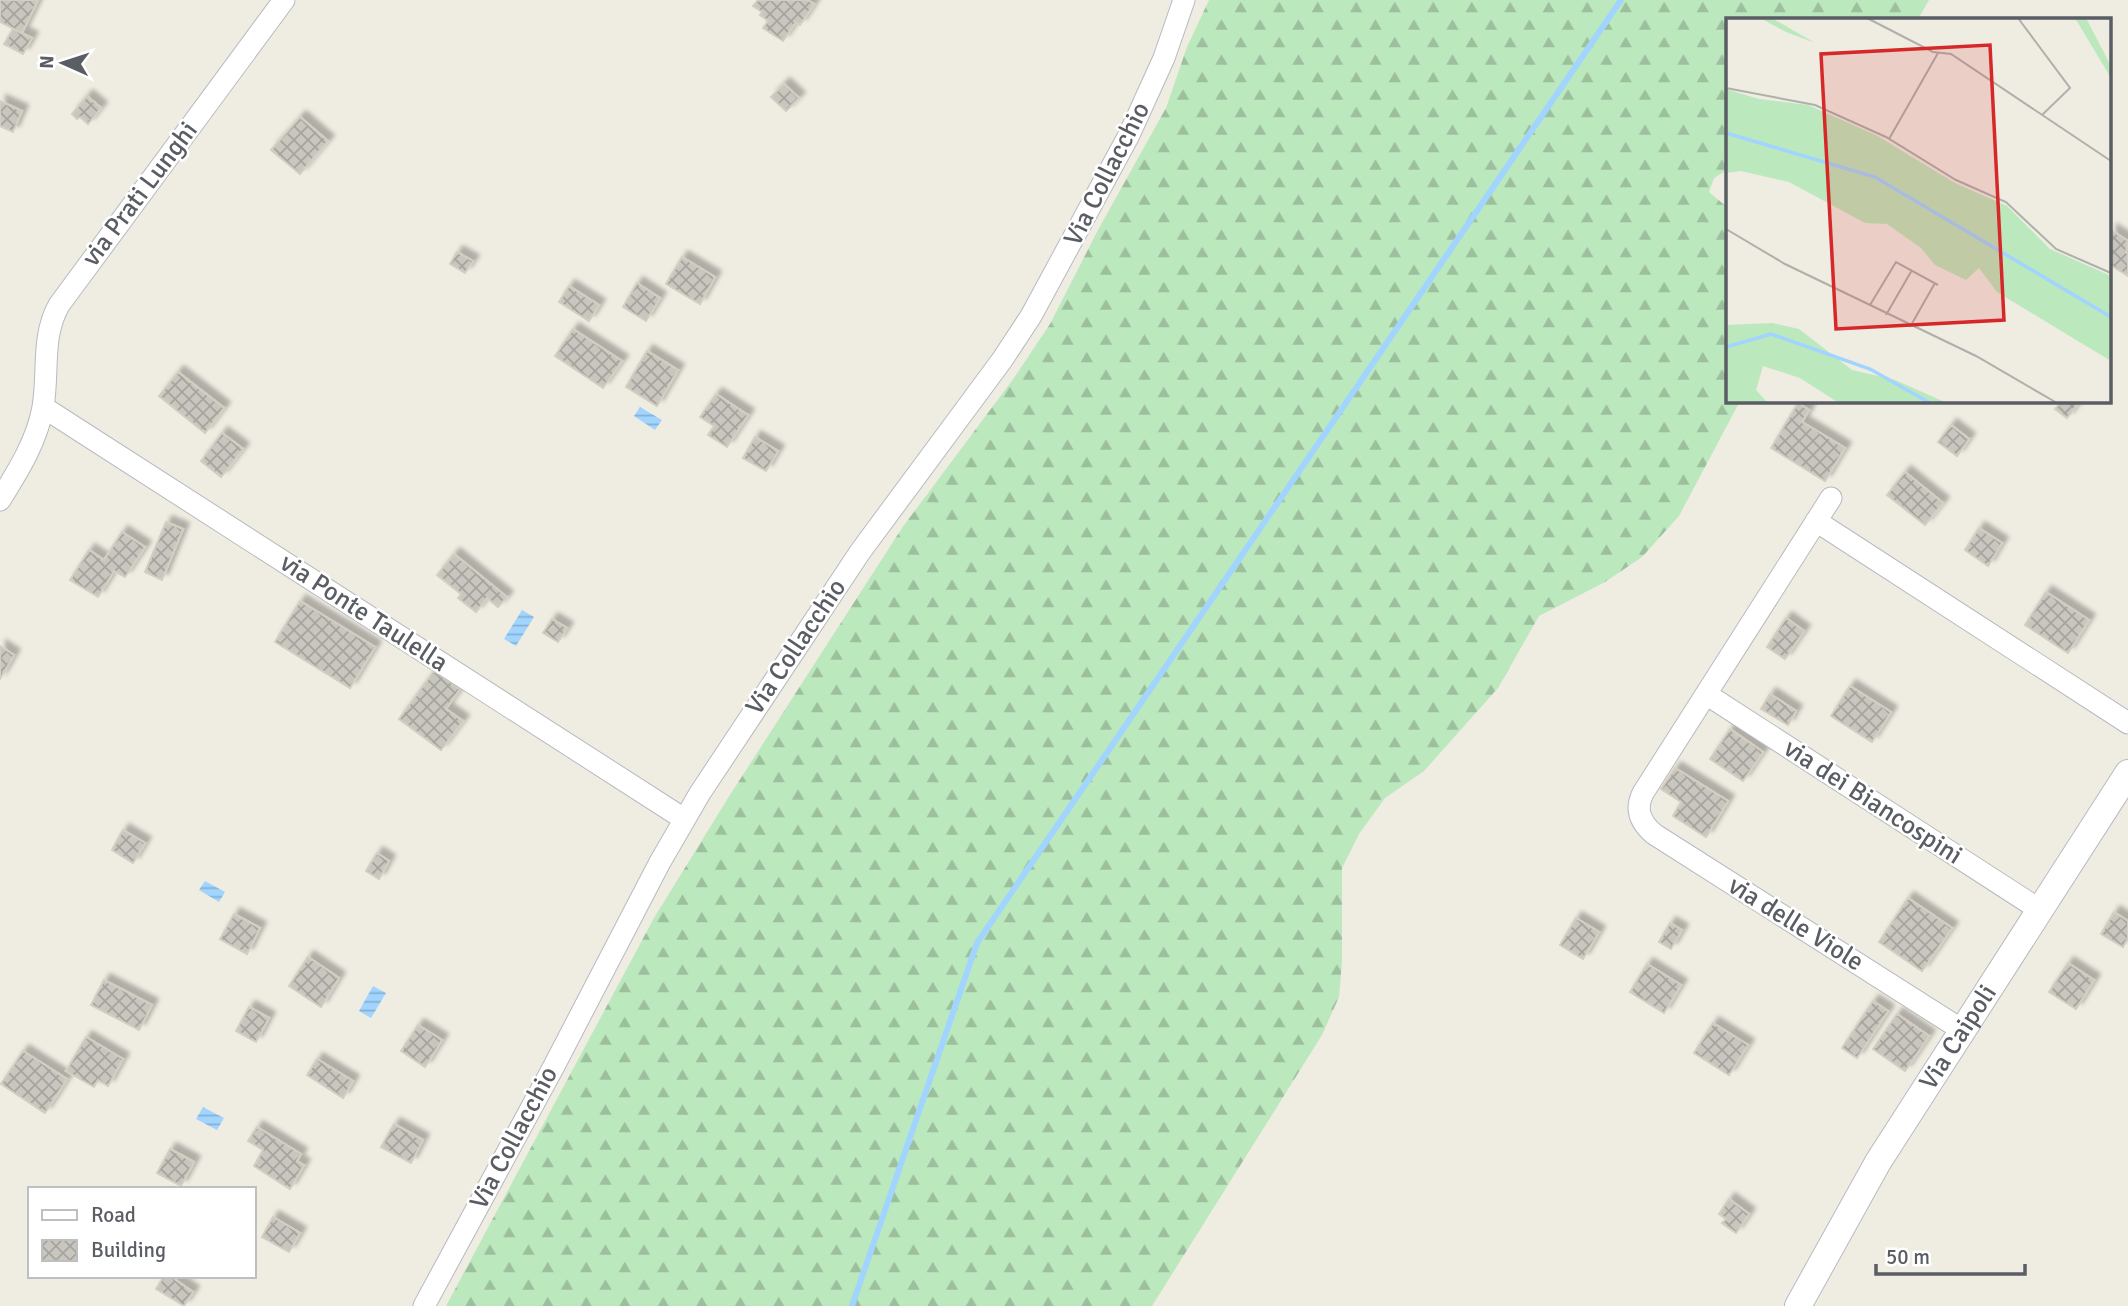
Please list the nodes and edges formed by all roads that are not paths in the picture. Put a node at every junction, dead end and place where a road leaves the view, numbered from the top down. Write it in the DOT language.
graph roads {
  1 [pos="284,0"];
  2 [pos="1184,0"];
  3 [pos="43,407"];
  4 [pos="1831,498"];
  5 [pos="0,500"];
  6 [pos="1816,521"];
  7 [pos="1706,694"];
  8 [pos="2128,723"];
  9 [pos="2128,772"];
  10 [pos="684,819"];
  11 [pos="2040,911"];
  12 [pos="1962,1030"];
  13 [pos="424,1306"];
  14 [pos="1798,1306"];
  1 -- 3 [label="street, via Prati Lunghi"];
  2 -- 10 [label="street, Via Collacchio"];
  3 -- 5 [label="street, via Prati Lunghi"];
  3 -- 10 [label="street, via Ponte Taulella"];
  4 -- 6 [label="street"];
  6 -- 7 [label="street"];
  6 -- 8 [label="street"];
  7 -- 11 [label="street, via dei Biancospini"];
  7 -- 12 [label="street, via delle Viole"];
  9 -- 11 [label="street, Via Caipoli"];
  10 -- 13 [label="street, Via Collacchio"];
  11 -- 12 [label="street, Via Caipoli"];
  12 -- 14 [label="street, Via Caipoli"];
}
